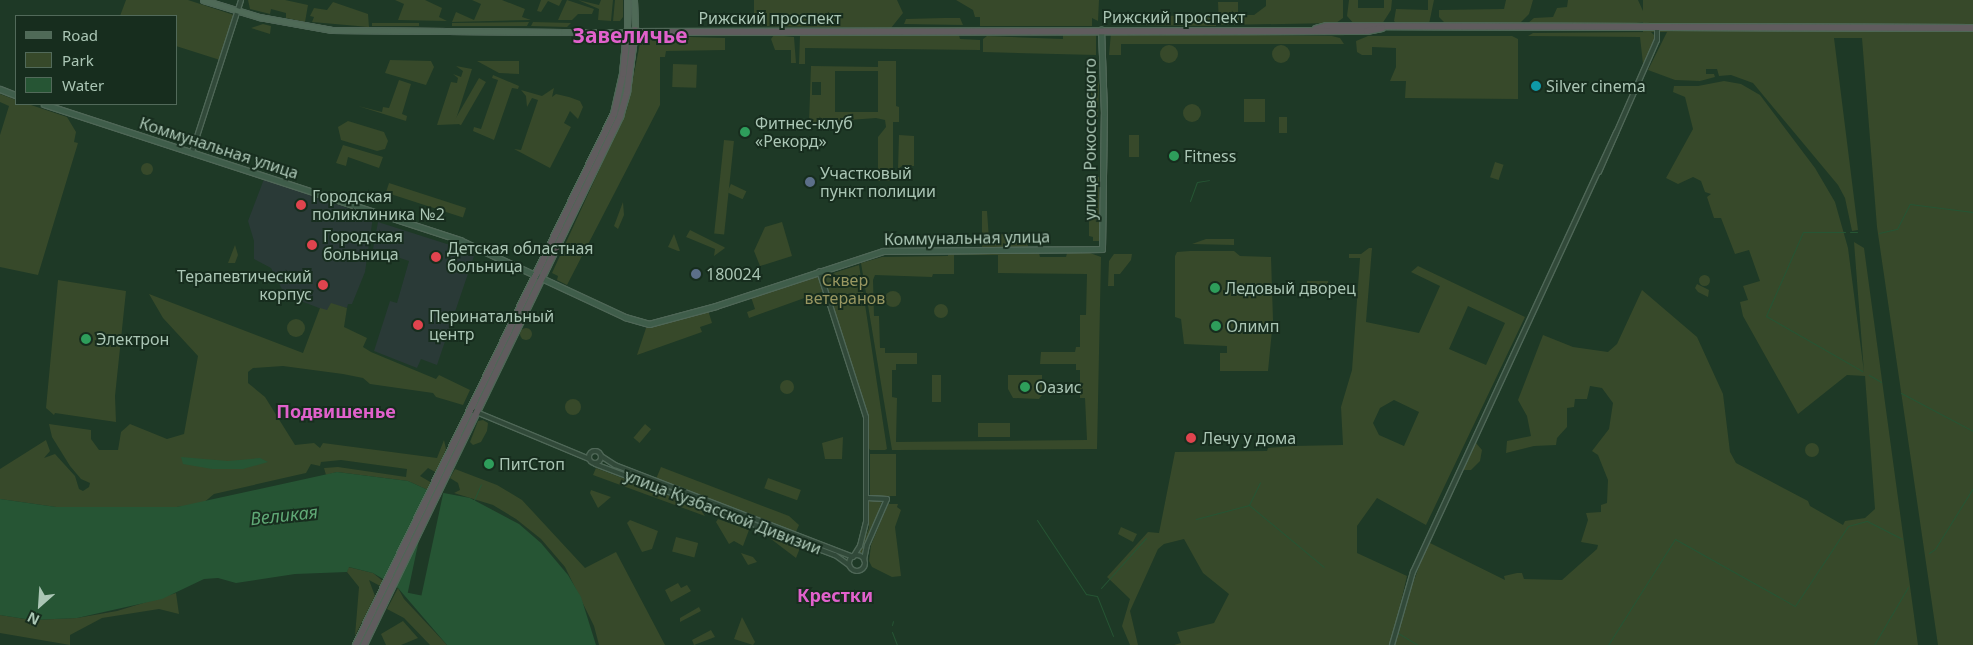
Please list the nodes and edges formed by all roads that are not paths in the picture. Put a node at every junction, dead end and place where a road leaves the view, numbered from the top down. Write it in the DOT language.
graph roads {
  1 [pos="203,0"];
  2 [pos="241,0"];
  3 [pos="627,0"];
  4 [pos="634,0"];
  5 [pos="239,11"];
  6 [pos="1973,28"];
  7 [pos="1657,29"];
  8 [pos="1101,30"];
  9 [pos="627,32"];
  10 [pos="635,32"];
  11 [pos="0,89"];
  12 [pos="15,94"];
  13 [pos="47,105"];
  14 [pos="192,152"];
  15 [pos="1102,249"];
  16 [pos="819,271"];
  17 [pos="536,273"];
  18 [pos="542,276"];
  19 [pos="469,409"];
  20 [pos="476,412"];
  21 [pos="579,452"];
  22 [pos="591,453"];
  23 [pos="601,456"];
  24 [pos="589,459"];
  25 [pos="595,464"];
  26 [pos="867,498"];
  27 [pos="852,557"];
  28 [pos="864,560"];
  29 [pos="849,565"];
  30 [pos="383,602"];
  31 [pos="356,645"];
  32 [pos="364,645"];
  33 [pos="1392,645"];
  1 -- 5 [label="main road, Рижский проспект"];
  2 -- 5 [label="street"];
  3 -- 9 [label="main road"];
  4 -- 10 [label="main road"];
  5 -- 9 [label="main road, Рижский проспект"];
  5 -- 14 [label="street"];
  6 -- 7 [label="highway, Рижский проспект"];
  7 -- 8 [label="highway, Рижский проспект"];
  7 -- 33 [label="street"];
  8 -- 10 [label="highway, Рижский проспект"];
  8 -- 15 [label="main road, улица Рокоссовского"];
  9 -- 10 [label="highway, Рижский проспект"];
  9 -- 17 [label="highway"];
  10 -- 18 [label="highway"];
  11 -- 12 [label="main road"];
  13 -- 14 [label="main road, Коммунальная улица"];
  14 -- 17 [label="main road, Коммунальная улица"];
  15 -- 16 [label="main road, Коммунальная улица"];
  16 -- 18 [label="main road, Коммунальная улица"];
  16 -- 26 [label="street"];
  17 -- 18 [label="main road, Коммунальная улица"];
  17 -- 19 [label="highway"];
  18 -- 20 [label="highway"];
  19 -- 20 [label="street, улица Кузбасской Дивизии"];
  19 -- 30 [label="highway"];
  20 -- 21 [label="street, улица Кузбасской Дивизии"];
  20 -- 30 [label="highway"];
  21 -- 22 [label="street, улица Кузбасской Дивизии"];
  21 -- 24 [label="street, улица Кузбасской Дивизии"];
  22 -- 23 [label="street, улица Кузбасской Дивизии"];
  22 -- 24 [label="street"];
  23 -- 25 [label="street"];
  23 -- 27 [label="street, улица Кузбасской Дивизии"];
  24 -- 25 [label="street, улица Кузбасской Дивизии"];
  25 -- 29 [label="street, улица Кузбасской Дивизии"];
  26 -- 27 [label="street"];
  26 -- 28 [label="street"];
  27 -- 28 [label="street"];
  27 -- 29 [label="street"];
  28 -- 29 [label="street"];
  30 -- 31 [label="highway"];
  30 -- 32 [label="highway"];
}
